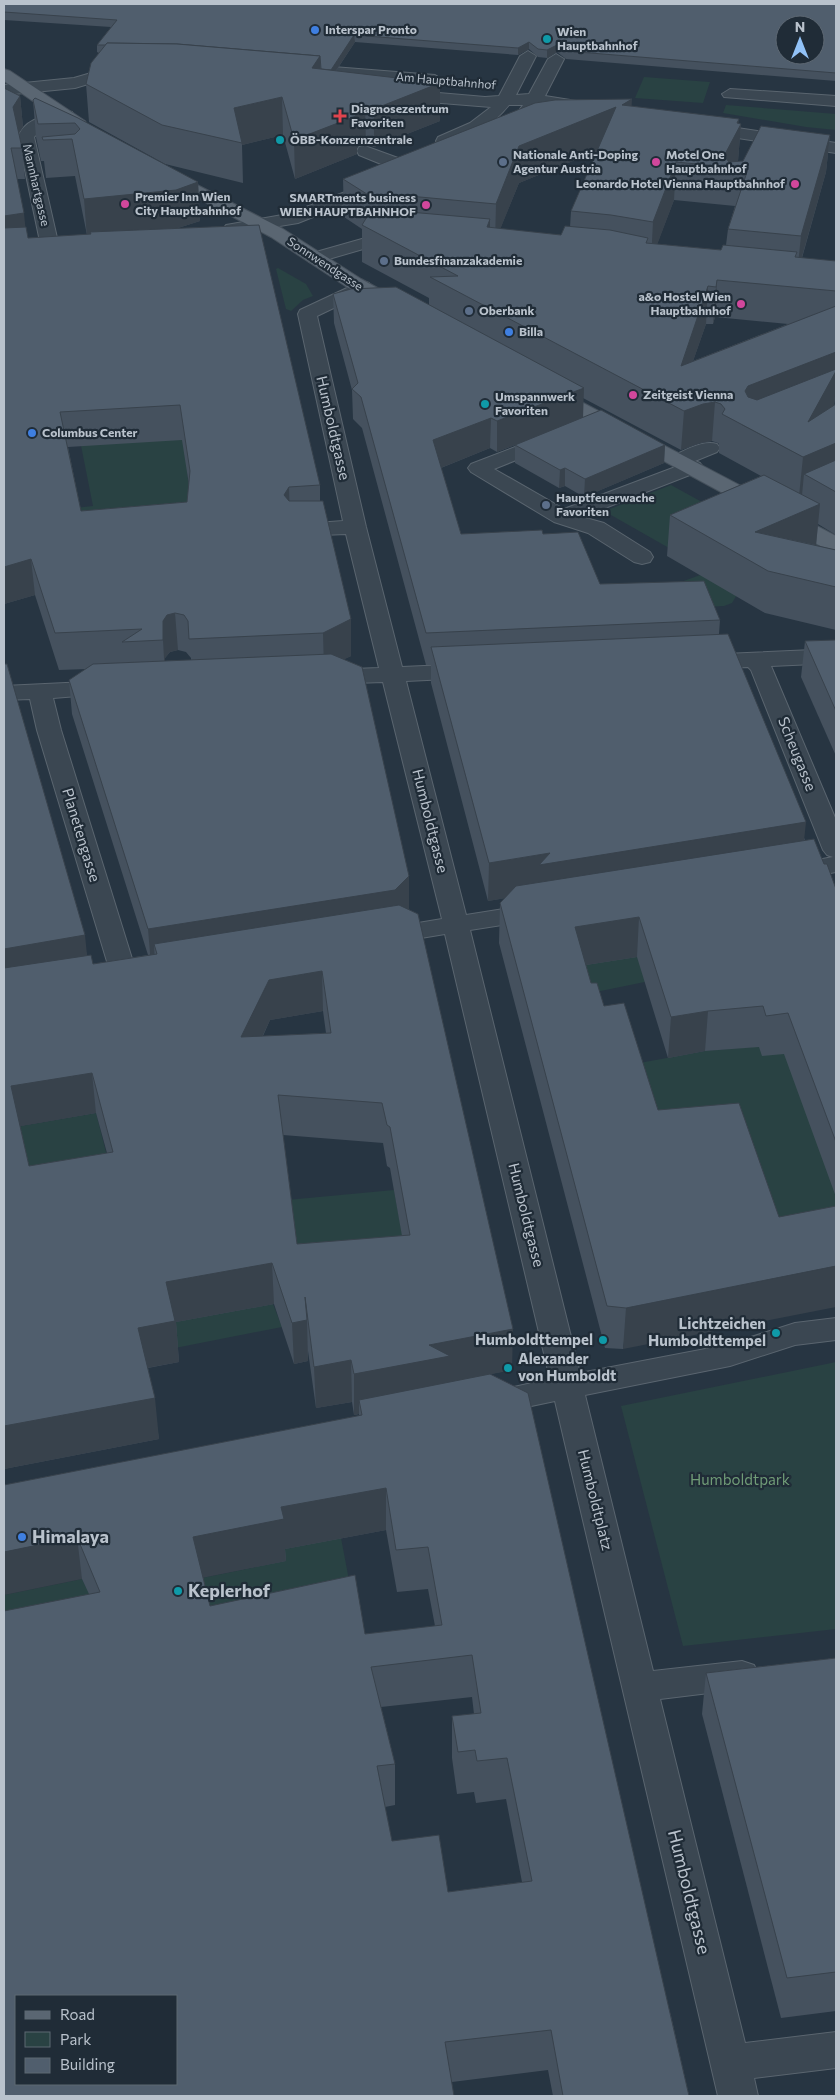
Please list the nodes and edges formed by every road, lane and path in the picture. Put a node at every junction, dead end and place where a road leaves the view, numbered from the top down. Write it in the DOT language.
graph roads {
  1 [pos="528,56"];
  2 [pos="556,58"];
  3 [pos="134,69"];
  4 [pos="318,71"];
  5 [pos="4,74"];
  6 [pos="455,81"];
  7 [pos="25,89"];
  8 [pos="4,90"];
  9 [pos="505,91"];
  10 [pos="393,94"];
  11 [pos="730,94"];
  12 [pos="535,100"];
  13 [pos="836,101"];
  14 [pos="603,110"];
  15 [pos="66,116"];
  16 [pos="515,122"];
  17 [pos="685,124"];
  18 [pos="93,135"];
  19 [pos="767,138"];
  20 [pos="483,141"];
  21 [pos="836,148"];
  22 [pos="426,149"];
  23 [pos="365,151"];
  24 [pos="409,155"];
  25 [pos="752,155"];
  26 [pos="439,159"];
  27 [pos="146,164"];
  28 [pos="53,168"];
  29 [pos="397,168"];
  30 [pos="34,169"];
  31 [pos="259,223"];
  32 [pos="217,231"];
  33 [pos="419,242"];
  34 [pos="70,248"];
  35 [pos="315,258"];
  36 [pos="362,288"];
  37 [pos="408,313"];
  38 [pos="536,383"];
  39 [pos="601,419"];
  40 [pos="710,448"];
  41 [pos="686,463"];
  42 [pos="562,517"];
  43 [pos="355,526"];
  44 [pos="298,530"];
  45 [pos="836,545"];
  46 [pos="642,557"];
  47 [pos="836,656"];
  48 [pos="755,660"];
  49 [pos="676,663"];
  50 [pos="490,670"];
  51 [pos="392,674"];
  52 [pos="305,678"];
  53 [pos="129,686"];
  54 [pos="40,691"];
  55 [pos="4,693"];
  56 [pos="836,850"];
  57 [pos="836,864"];
  58 [pos="768,875"];
  59 [pos="563,908"];
  60 [pos="456,925"];
  61 [pos="359,940"];
  62 [pos="97,983"];
  63 [pos="836,1329"];
  64 [pos="568,1388"];
  65 [pos="461,1409"];
  66 [pos="777,1671"];
  67 [pos="640,1687"];
  68 [pos="836,2050"];
  69 [pos="735,2080"];
  1 -- 9 [label="street"];
  2 -- 12 [label="street"];
  3 -- 7 [label="street"];
  4 -- 6 [label="street, Am Hauptbahnhof"];
  5 -- 7 [label="main road"];
  7 -- 8 [label="street"];
  7 -- 15 [label="main road"];
  9 -- 10 [label="street, Am Hauptbahnhof"];
  9 -- 12 [label="street, Am Hauptbahnhof"];
  9 -- 22 [label="street"];
  11 -- 13 [label="street"];
  12 -- 14 [label="street, Am Hauptbahnhof"];
  12 -- 16 [label="street"];
  15 -- 18 [label="main road"];
  15 -- 30 [label="street, Mannhartgasse"];
  17 -- 19 [label="street"];
  19 -- 21 [label="street"];
  19 -- 25 [label="street"];
  20 -- 26 [label="street"];
  23 -- 29 [label="street"];
  24 -- 29 [label="street"];
  27 -- 31 [label="main road, Sonnwendgasse"];
  28 -- 30 [label="street"];
  29 -- 31 [label="street"];
  30 -- 34 [label="street, Mannhartgasse"];
  31 -- 32 [label="street"];
  31 -- 35 [label="main road, Sonnwendgasse"];
  33 -- 35 [label="street"];
  35 -- 36 [label="main road, Sonnwendgasse"];
  36 -- 37 [label="main road, Sonnwendgasse"];
  36 -- 43 [label="street, Humboldtgasse"];
  38 -- 39 [label="main road"];
  39 -- 41 [label="main road"];
  39 -- 42 [label="street"];
  40 -- 41 [label="street"];
  41 -- 42 [label="street"];
  41 -- 45 [label="main road"];
  42 -- 46 [label="street"];
  43 -- 44 [label="street"];
  43 -- 51 [label="street, Humboldtgasse"];
  47 -- 48 [label="street"];
  48 -- 49 [label="street"];
  48 -- 56 [label="street, Scheugasse"];
  50 -- 51 [label="street"];
  51 -- 52 [label="street"];
  51 -- 60 [label="street, Humboldtgasse"];
  53 -- 54 [label="street"];
  54 -- 55 [label="street"];
  54 -- 62 [label="street, Planetengasse"];
  57 -- 58 [label="street"];
  59 -- 60 [label="street"];
  60 -- 61 [label="street"];
  60 -- 64 [label="street, Humboldtgasse"];
  63 -- 64 [label="street"];
  64 -- 65 [label="street"];
  64 -- 67 [label="street, Humboldtplatz"];
  66 -- 67 [label="street"];
  67 -- 69 [label="street, Humboldtgasse"];
  68 -- 69 [label="street"];
}
